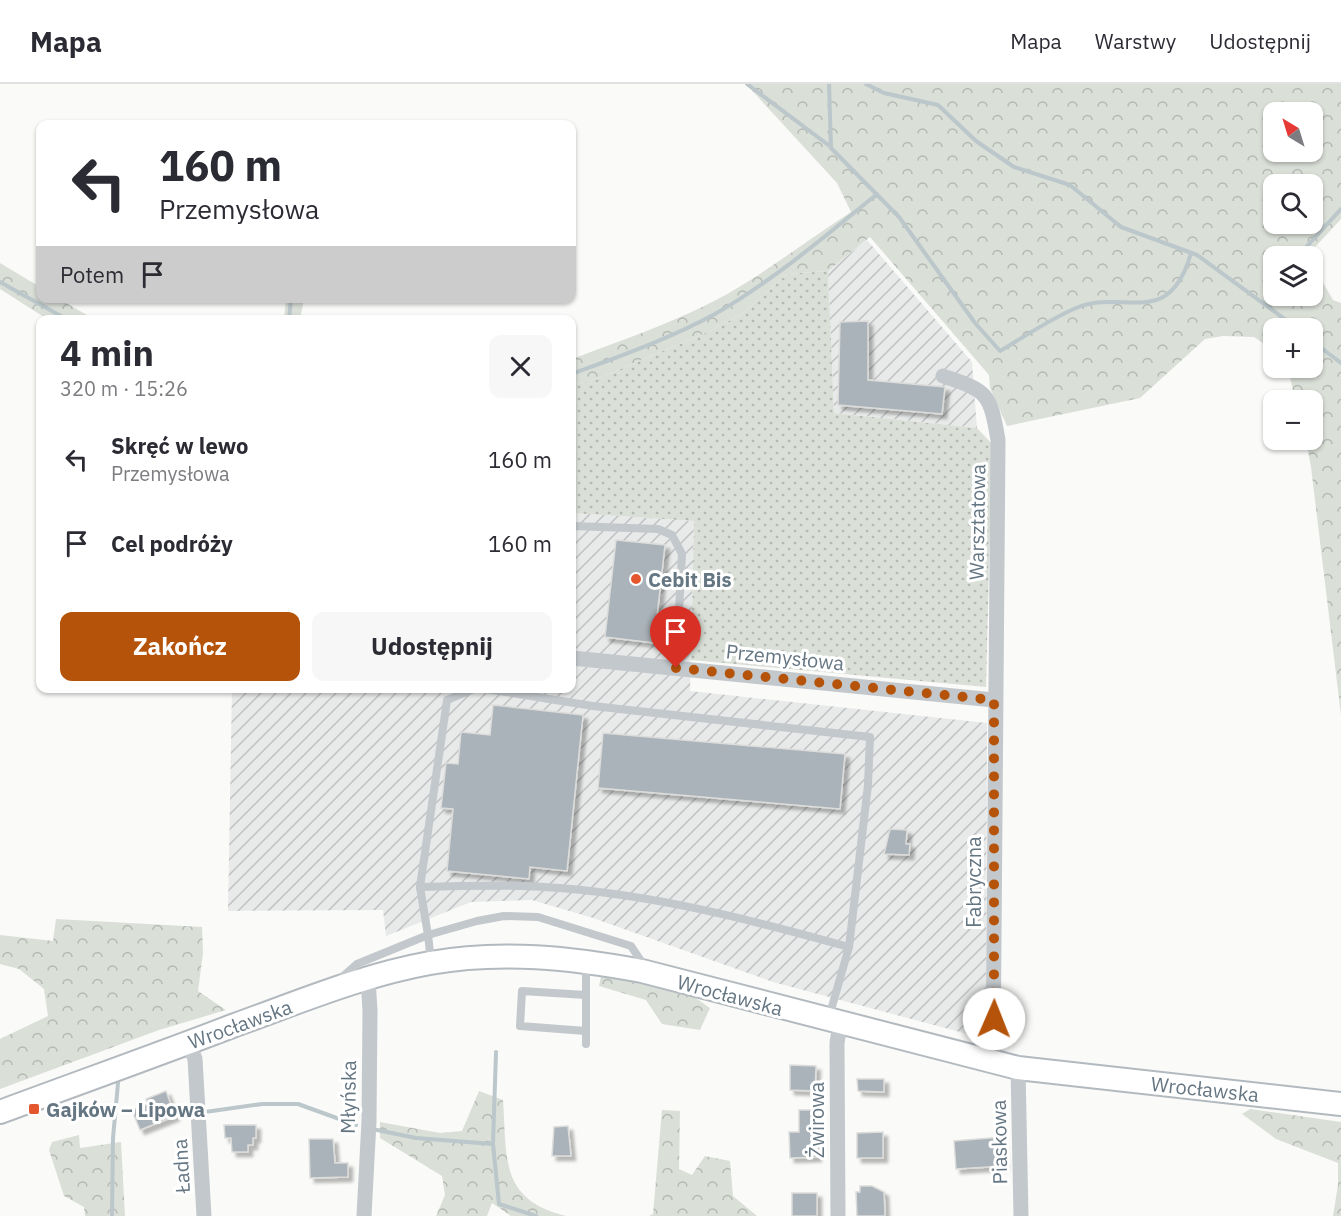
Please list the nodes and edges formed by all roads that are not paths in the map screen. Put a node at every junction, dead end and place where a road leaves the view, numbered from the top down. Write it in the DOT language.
graph roads {
  1 [pos="943,376"];
  2 [pos="576,526"];
  3 [pos="576,658"];
  4 [pos="676,668"];
  5 [pos="465,693"];
  6 [pos="510,693"];
  7 [pos="994,700"];
  8 [pos="420,887"];
  9 [pos="428,935"];
  10 [pos="849,946"];
  11 [pos="586,961"];
  12 [pos="431,962"];
  13 [pos="649,973"];
  14 [pos="368,978"];
  15 [pos="326,992"];
  16 [pos="586,994"];
  17 [pos="834,1023"];
  18 [pos="586,1031"];
  19 [pos="189,1042"];
  20 [pos="586,1044"];
  21 [pos="993,1063"];
  22 [pos="1018,1068"];
  23 [pos="1341,1104"];
  24 [pos="0,1112"];
  25 [pos="204,1216"];
  26 [pos="364,1216"];
  27 [pos="838,1216"];
  28 [pos="1022,1216"];
  1 -- 7 [label="street, Warsztatowa"];
  2 -- 4 [label="lane"];
  3 -- 4 [label="street, Przemysłowa"];
  4 -- 7 [label="street, Przemysłowa"];
  5 -- 8 [label="lane"];
  6 -- 10 [label="lane"];
  7 -- 21 [label="street, Fabryczna"];
  8 -- 9 [label="lane"];
  8 -- 10 [label="lane"];
  9 -- 12 [label="lane"];
  9 -- 13 [label="lane"];
  9 -- 15 [label="lane"];
  10 -- 17 [label="lane"];
  11 -- 12 [label="main road, Wrocławska"];
  11 -- 13 [label="main road, Wrocławska"];
  11 -- 16 [label="lane"];
  12 -- 14 [label="main road, Wrocławska"];
  13 -- 17 [label="main road, Wrocławska"];
  14 -- 15 [label="main road, Wrocławska"];
  14 -- 26 [label="street, Młyńska"];
  15 -- 19 [label="main road, Wrocławska"];
  16 -- 18 [label="lane"];
  16 -- 18 [label="lane"];
  17 -- 21 [label="main road, Wrocławska"];
  17 -- 27 [label="street, Żwirowa"];
  18 -- 20 [label="lane"];
  19 -- 24 [label="main road, Wrocławska"];
  19 -- 25 [label="street, Ładna"];
  21 -- 22 [label="main road, Wrocławska"];
  22 -- 23 [label="main road, Wrocławska"];
  22 -- 28 [label="street, Piaskowa"];
}
